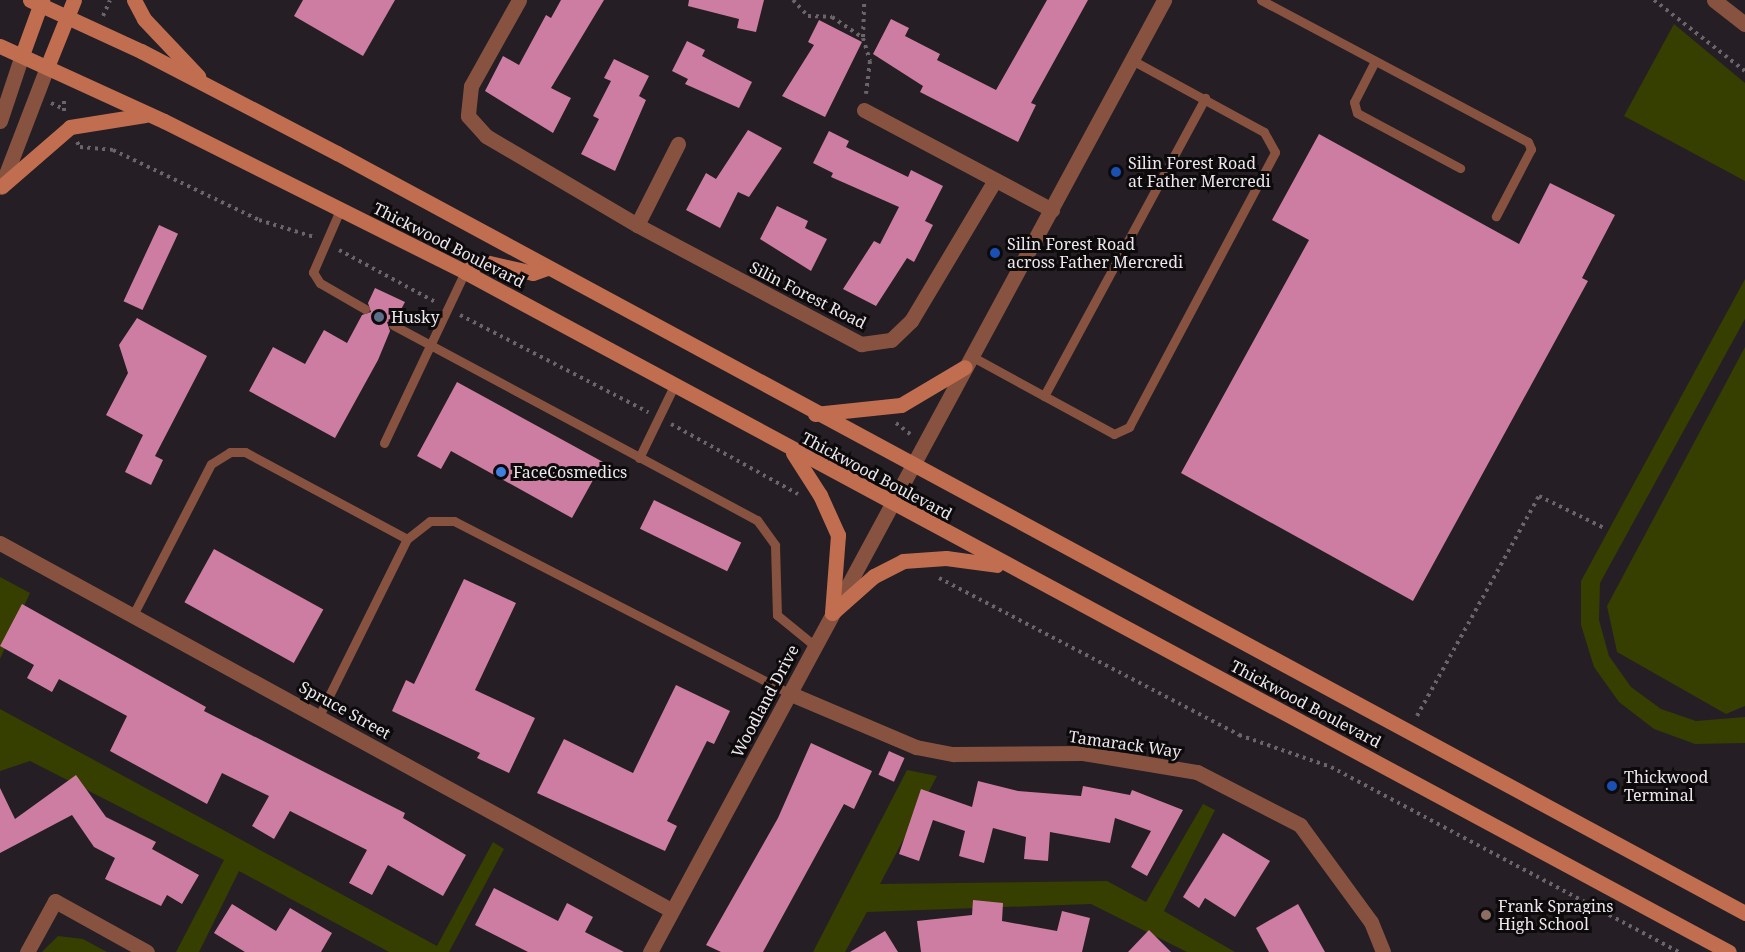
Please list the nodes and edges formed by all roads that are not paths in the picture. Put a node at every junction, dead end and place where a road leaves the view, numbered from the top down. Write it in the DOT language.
graph roads {
  1 [pos="74,0"];
  2 [pos="134,0"];
  3 [pos="519,0"];
  4 [pos="1261,0"];
  5 [pos="1714,0"];
  6 [pos="37,1"];
  7 [pos="1161,1"];
  8 [pos="67,16"];
  9 [pos="1745,24"];
  10 [pos="0,46"];
  11 [pos="22,55"];
  12 [pos="1132,60"];
  13 [pos="1375,61"];
  14 [pos="47,67"];
  15 [pos="206,84"];
  16 [pos="1205,98"];
  17 [pos="864,110"];
  18 [pos="148,115"];
  19 [pos="0,121"];
  20 [pos="678,144"];
  21 [pos="1460,168"];
  22 [pos="995,180"];
  23 [pos="1,187"];
  24 [pos="340,210"];
  25 [pos="1052,210"];
  26 [pos="1496,216"];
  27 [pos="637,225"];
  28 [pos="547,268"];
  29 [pos="465,272"];
  30 [pos="364,309"];
  31 [pos="393,325"];
  32 [pos="431,345"];
  33 [pos="968,362"];
  34 [pos="674,386"];
  35 [pos="1044,396"];
  36 [pos="814,414"];
  37 [pos="384,443"];
  38 [pos="791,451"];
  39 [pos="639,458"];
  40 [pos="912,467"];
  41 [pos="890,502"];
  42 [pos="407,539"];
  43 [pos="0,543"];
  44 [pos="1009,567"];
  45 [pos="832,613"];
  46 [pos="133,615"];
  47 [pos="815,646"];
  48 [pos="791,694"];
  49 [pos="319,716"];
  50 [pos="671,910"];
  51 [pos="1745,913"];
  52 [pos="27,952"];
  53 [pos="147,952"];
  54 [pos="650,952"];
  55 [pos="1383,952"];
  56 [pos="1729,952"];
  1 -- 8 [label="main road"];
  2 -- 15 [label="main road"];
  3 -- 27 [label="street, Silin Forest Road"];
  4 -- 13 [label="lane"];
  5 -- 9 [label="street"];
  6 -- 8 [label="main road, Thickwood Boulevard"];
  6 -- 11 [label="main road"];
  7 -- 12 [label="street"];
  8 -- 14 [label="main road"];
  8 -- 15 [label="main road, Thickwood Boulevard"];
  10 -- 11 [label="main road, Thickwood Boulevard"];
  11 -- 14 [label="main road, Thickwood Boulevard"];
  11 -- 19 [label="street"];
  12 -- 16 [label="lane"];
  12 -- 25 [label="street"];
  13 -- 21 [label="lane"];
  13 -- 26 [label="lane"];
  14 -- 18 [label="main road, Thickwood Boulevard"];
  14 -- 23 [label="street"];
  15 -- 28 [label="main road, Thickwood Boulevard"];
  16 -- 35 [label="lane"];
  16 -- 35 [label="lane"];
  17 -- 22 [label="street"];
  18 -- 23 [label="main road"];
  18 -- 24 [label="main road, Thickwood Boulevard"];
  20 -- 27 [label="street"];
  22 -- 25 [label="street"];
  22 -- 27 [label="street, Silin Forest Road"];
  24 -- 29 [label="main road, Thickwood Boulevard"];
  24 -- 30 [label="lane"];
  25 -- 33 [label="street"];
  28 -- 29 [label="main road"];
  28 -- 36 [label="main road, Thickwood Boulevard"];
  29 -- 32 [label="lane"];
  29 -- 34 [label="main road, Thickwood Boulevard"];
  31 -- 32 [label="lane"];
  32 -- 37 [label="lane"];
  32 -- 39 [label="lane"];
  33 -- 35 [label="lane"];
  33 -- 36 [label="main road"];
  33 -- 40 [label="street"];
  34 -- 38 [label="main road, Thickwood Boulevard"];
  34 -- 39 [label="lane"];
  36 -- 40 [label="main road, Thickwood Boulevard"];
  38 -- 41 [label="main road, Thickwood Boulevard"];
  38 -- 45 [label="main road"];
  39 -- 47 [label="lane"];
  40 -- 41 [label="street, Woodland Drive"];
  40 -- 51 [label="main road, Thickwood Boulevard"];
  41 -- 44 [label="main road, Thickwood Boulevard"];
  41 -- 45 [label="street, Woodland Drive"];
  42 -- 46 [label="lane"];
  42 -- 48 [label="lane"];
  42 -- 49 [label="lane"];
  43 -- 46 [label="street, Spruce Street"];
  44 -- 45 [label="main road"];
  44 -- 56 [label="main road, Thickwood Boulevard"];
  45 -- 47 [label="street, Woodland Drive"];
  46 -- 49 [label="street, Spruce Street"];
  47 -- 48 [label="street, Woodland Drive"];
  48 -- 50 [label="street, Woodland Drive"];
  48 -- 55 [label="street, Tamarack Way"];
  49 -- 50 [label="street, Spruce Street"];
  50 -- 54 [label="street, Woodland Drive"];
  52 -- 53 [label="street"];
}
